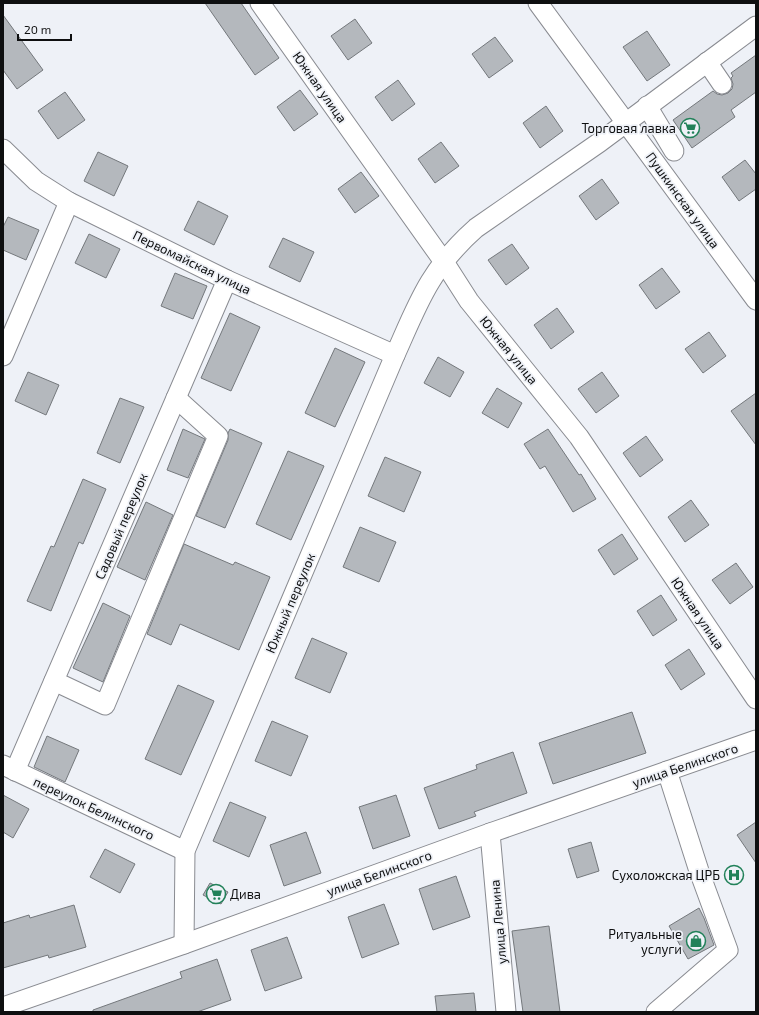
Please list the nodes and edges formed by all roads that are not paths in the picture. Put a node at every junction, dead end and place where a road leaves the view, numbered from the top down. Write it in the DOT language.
graph roads {
  1 [pos="260,3"];
  2 [pos="538,3"];
  3 [pos="756,26"];
  4 [pos="707,62"];
  5 [pos="722,84"];
  6 [pos="647,106"];
  7 [pos="626,123"];
  8 [pos="3,149"];
  9 [pos="674,151"];
  10 [pos="69,202"];
  11 [pos="444,262"];
  12 [pos="227,280"];
  13 [pos="756,300"];
  14 [pos="395,355"];
  15 [pos="3,356"];
  16 [pos="176,398"];
  17 [pos="54,681"];
  18 [pos="756,699"];
  19 [pos="756,740"];
  20 [pos="9,768"];
  21 [pos="667,771"];
  22 [pos="490,833"];
  23 [pos="185,851"];
  24 [pos="184,944"];
  25 [pos="3,1007"];
  26 [pos="506,1012"];
  27 [pos="656,1012"];
  1 -- 11 [label="street, Южная улица"];
  2 -- 7 [label="street, Пушкинская улица"];
  3 -- 4 [label="street, Южный переулок"];
  4 -- 5 [label="street"];
  4 -- 6 [label="street, Южный переулок"];
  6 -- 7 [label="street, Южный переулок"];
  6 -- 9 [label="street"];
  7 -- 11 [label="street, Южный переулок"];
  7 -- 13 [label="street, Пушкинская улица"];
  8 -- 10 [label="street, Первомайская улица"];
  10 -- 12 [label="street, Первомайская улица"];
  10 -- 15 [label="street"];
  11 -- 14 [label="street, Южный переулок"];
  11 -- 18 [label="street, Южная улица"];
  12 -- 14 [label="street, Первомайская улица"];
  12 -- 16 [label="street, Садовый переулок"];
  14 -- 23 [label="street, Южный переулок"];
  16 -- 17 [label="street, Садовый переулок"];
  16 -- 17 [label="street"];
  17 -- 20 [label="street, Садовый переулок"];
  19 -- 21 [label="street, улица Белинского"];
  20 -- 23 [label="street, переулок Белинского"];
  21 -- 22 [label="street, улица Белинского"];
  21 -- 27 [label="street"];
  22 -- 24 [label="street, улица Белинского"];
  22 -- 26 [label="street, улица Ленина"];
  23 -- 24 [label="street"];
  24 -- 25 [label="street, улица Белинского"];
}
